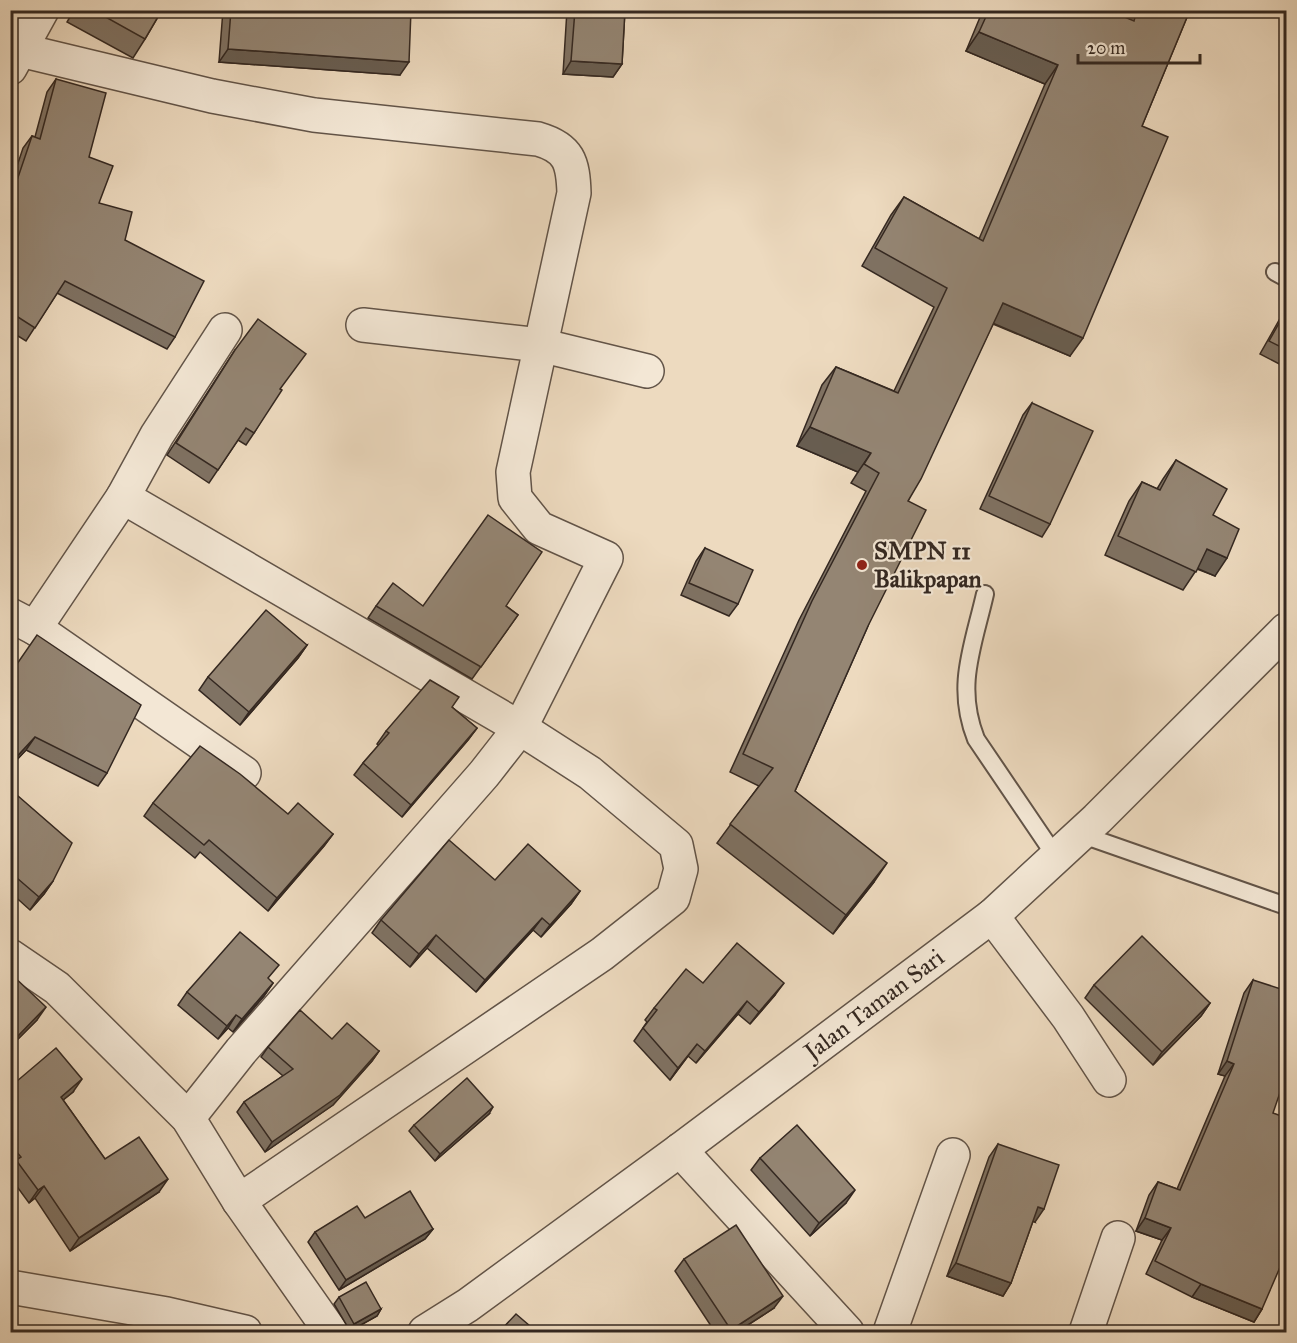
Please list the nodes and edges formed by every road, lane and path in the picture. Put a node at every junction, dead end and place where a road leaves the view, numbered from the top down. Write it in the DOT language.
graph roads {
  1 [pos="42,10"];
  2 [pos="15,59"];
  3 [pos="363,325"];
  4 [pos="225,330"];
  5 [pos="540,345"];
  6 [pos="647,371"];
  7 [pos="123,497"];
  8 [pos="985,594"];
  9 [pos="23,621"];
  10 [pos="1287,630"];
  11 [pos="520,728"];
  12 [pos="244,773"];
  13 [pos="1080,834"];
  14 [pos="1056,857"];
  15 [pos="1287,906"];
  16 [pos="992,916"];
  17 [pos="10,956"];
  18 [pos="1108,1080"];
  19 [pos="188,1118"];
  20 [pos="680,1150"];
  21 [pos="953,1155"];
  22 [pos="239,1201"];
  23 [pos="1118,1238"];
  24 [pos="10,1287"];
  25 [pos="245,1332"];
  26 [pos="331,1332"];
  27 [pos="425,1332"];
  28 [pos="847,1332"];
  29 [pos="890,1332"];
  30 [pos="1086,1332"];
  1 -- 2 [label="street"];
  2 -- 5 [label="street"];
  3 -- 5 [label="street"];
  4 -- 7 [label="street"];
  5 -- 6 [label="street"];
  5 -- 11 [label="street"];
  7 -- 9 [label="street"];
  7 -- 11 [label="street"];
  8 -- 14 [label="lane"];
  9 -- 12 [label="street"];
  10 -- 13 [label="street, Jalan Taman Sari"];
  11 -- 19 [label="street"];
  11 -- 22 [label="street"];
  13 -- 14 [label="street, Jalan Taman Sari"];
  13 -- 15 [label="lane"];
  14 -- 16 [label="street, Jalan Taman Sari"];
  16 -- 18 [label="street"];
  16 -- 20 [label="street, Jalan Taman Sari"];
  17 -- 19 [label="street"];
  19 -- 22 [label="street"];
  20 -- 27 [label="street, Jalan Taman Sari"];
  20 -- 28 [label="street"];
  21 -- 29 [label="street"];
  22 -- 26 [label="street"];
  23 -- 30 [label="street"];
  24 -- 25 [label="street"];
}
